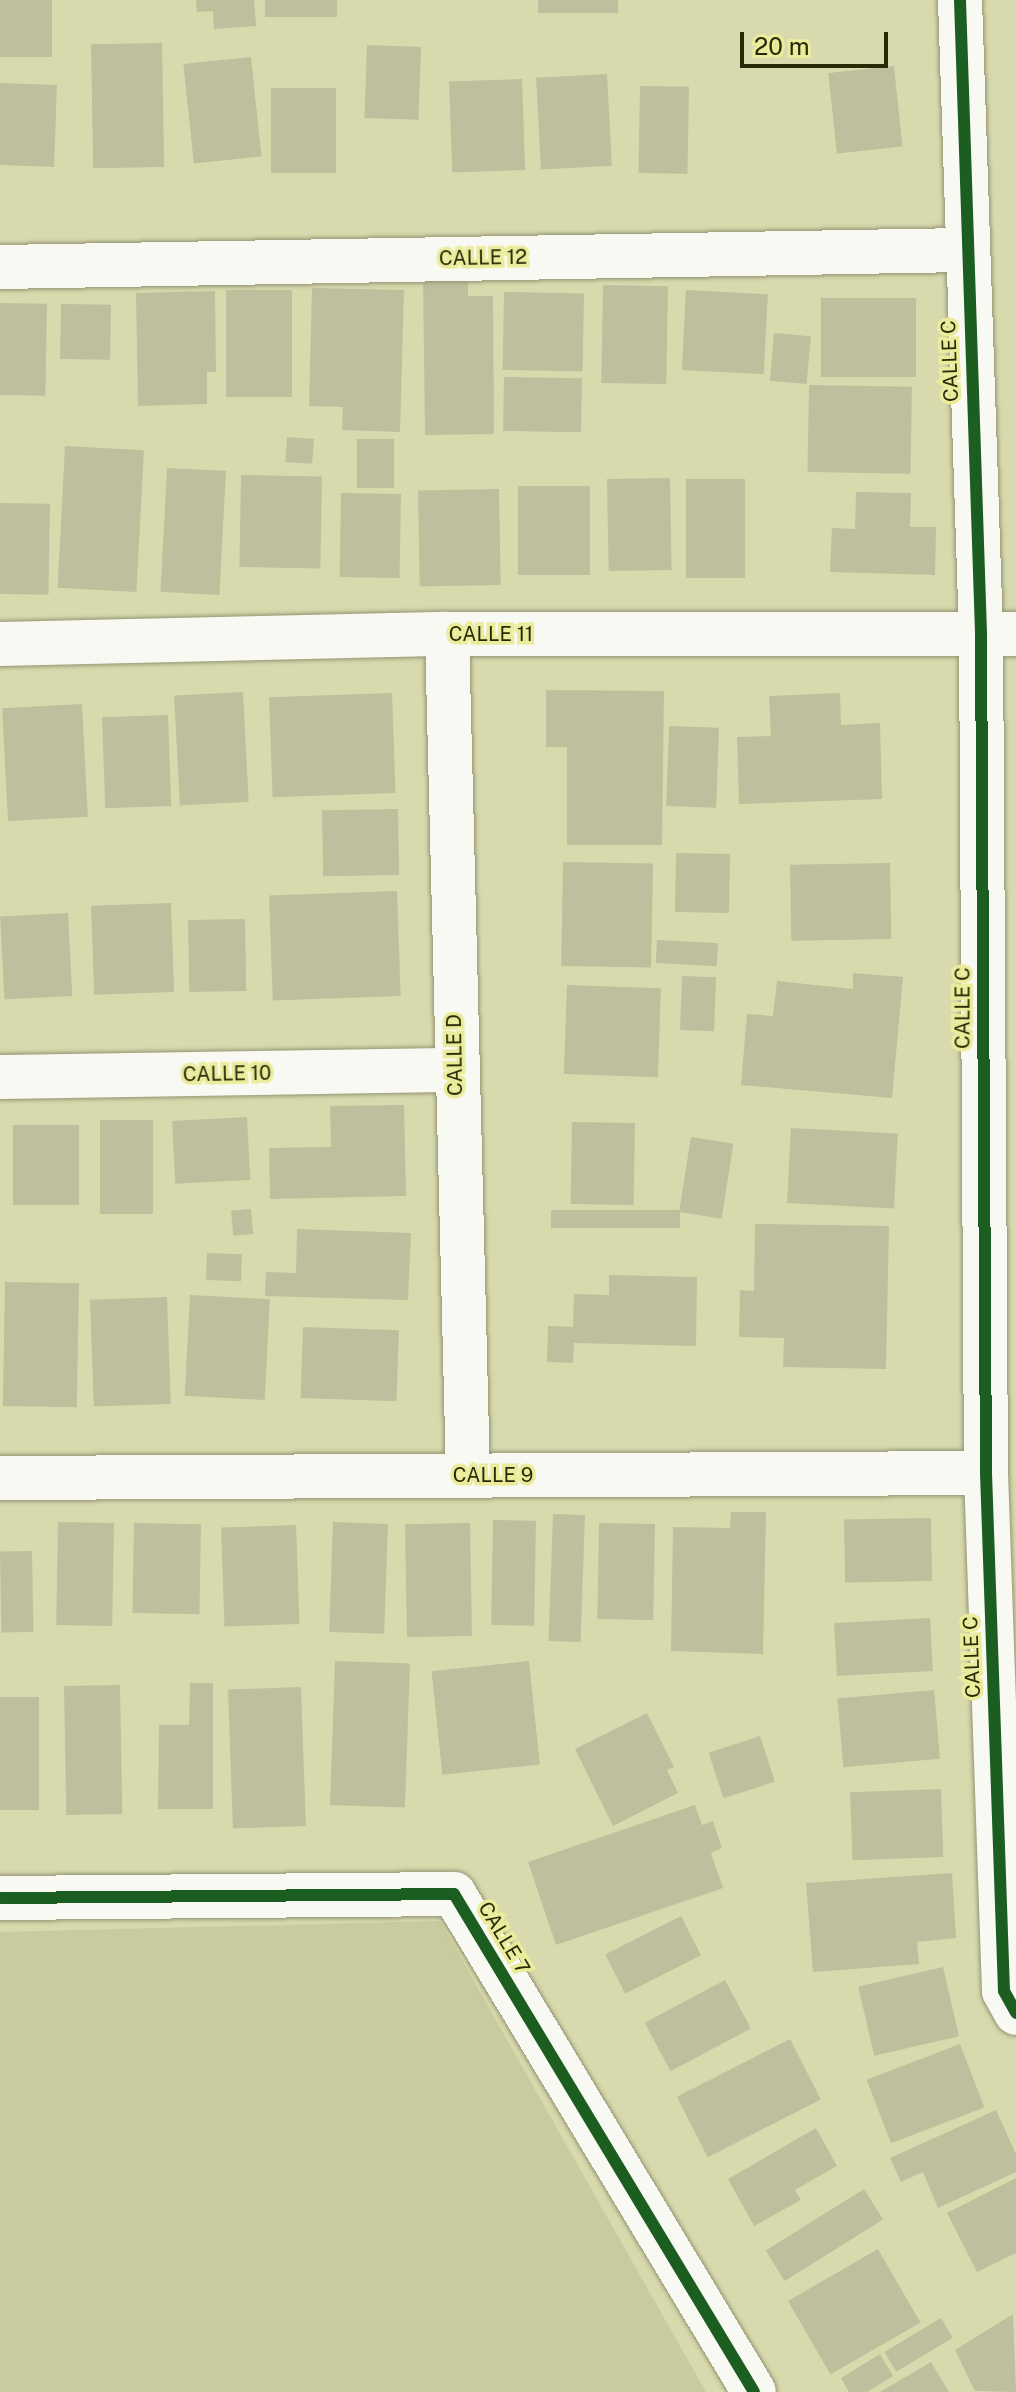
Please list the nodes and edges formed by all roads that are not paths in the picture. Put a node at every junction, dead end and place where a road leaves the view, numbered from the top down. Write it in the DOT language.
graph roads {
  1 [pos="960,0"];
  2 [pos="966,250"];
  3 [pos="0,267"];
  4 [pos="447,634"];
  5 [pos="999,634"];
  6 [pos="0,644"];
  7 [pos="455,1070"];
  8 [pos="0,1077"];
  9 [pos="986,1473"];
  10 [pos="468,1475"];
  11 [pos="0,1478"];
  12 [pos="0,1898"];
  13 [pos="1016,2013"];
  14 [pos="754,2392"];
  1 -- 2 [label="street, CALLE C"];
  2 -- 3 [label="street, CALLE 12"];
  2 -- 5 [label="street, CALLE C"];
  4 -- 5 [label="street, CALLE 11"];
  4 -- 6 [label="street, CALLE 11"];
  4 -- 7 [label="street, CALLE D"];
  5 -- 9 [label="street, CALLE C"];
  7 -- 8 [label="street, CALLE 10"];
  7 -- 10 [label="street, CALLE D"];
  9 -- 10 [label="street, CALLE 9"];
  9 -- 13 [label="street, CALLE C"];
  10 -- 11 [label="street, CALLE 9"];
  12 -- 14 [label="street, CALLE 7"];
}
